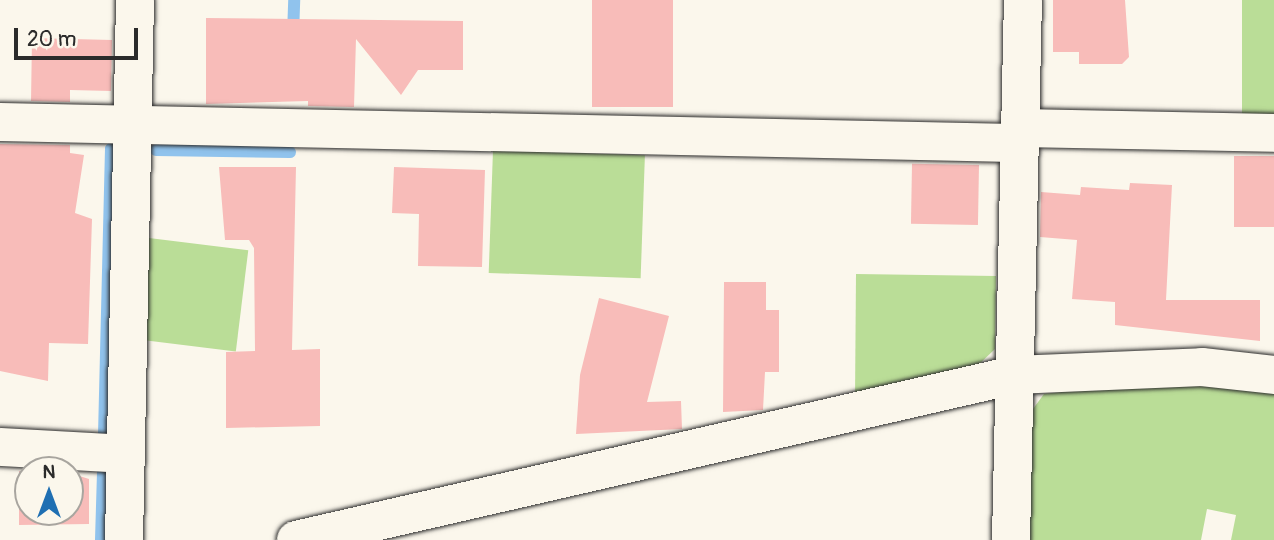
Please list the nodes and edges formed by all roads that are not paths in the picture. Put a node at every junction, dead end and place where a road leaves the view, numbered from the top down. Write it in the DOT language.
graph roads {
  1 [pos="135,0"];
  2 [pos="1023,0"];
  3 [pos="0,122"];
  4 [pos="132,125"];
  5 [pos="1274,133"];
  6 [pos="1020,135"];
  7 [pos="1014,375"];
  8 [pos="1274,375"];
  9 [pos="0,447"];
  10 [pos="126,454"];
  11 [pos="124,540"];
  12 [pos="296,540"];
  13 [pos="1011,540"];
  1 -- 4 [label="street"];
  2 -- 6 [label="street"];
  3 -- 4 [label="street"];
  4 -- 6 [label="street"];
  4 -- 10 [label="street"];
  5 -- 6 [label="street"];
  6 -- 7 [label="street"];
  7 -- 8 [label="street"];
  7 -- 12 [label="street"];
  7 -- 13 [label="street"];
  9 -- 10 [label="street"];
  10 -- 11 [label="street"];
}
